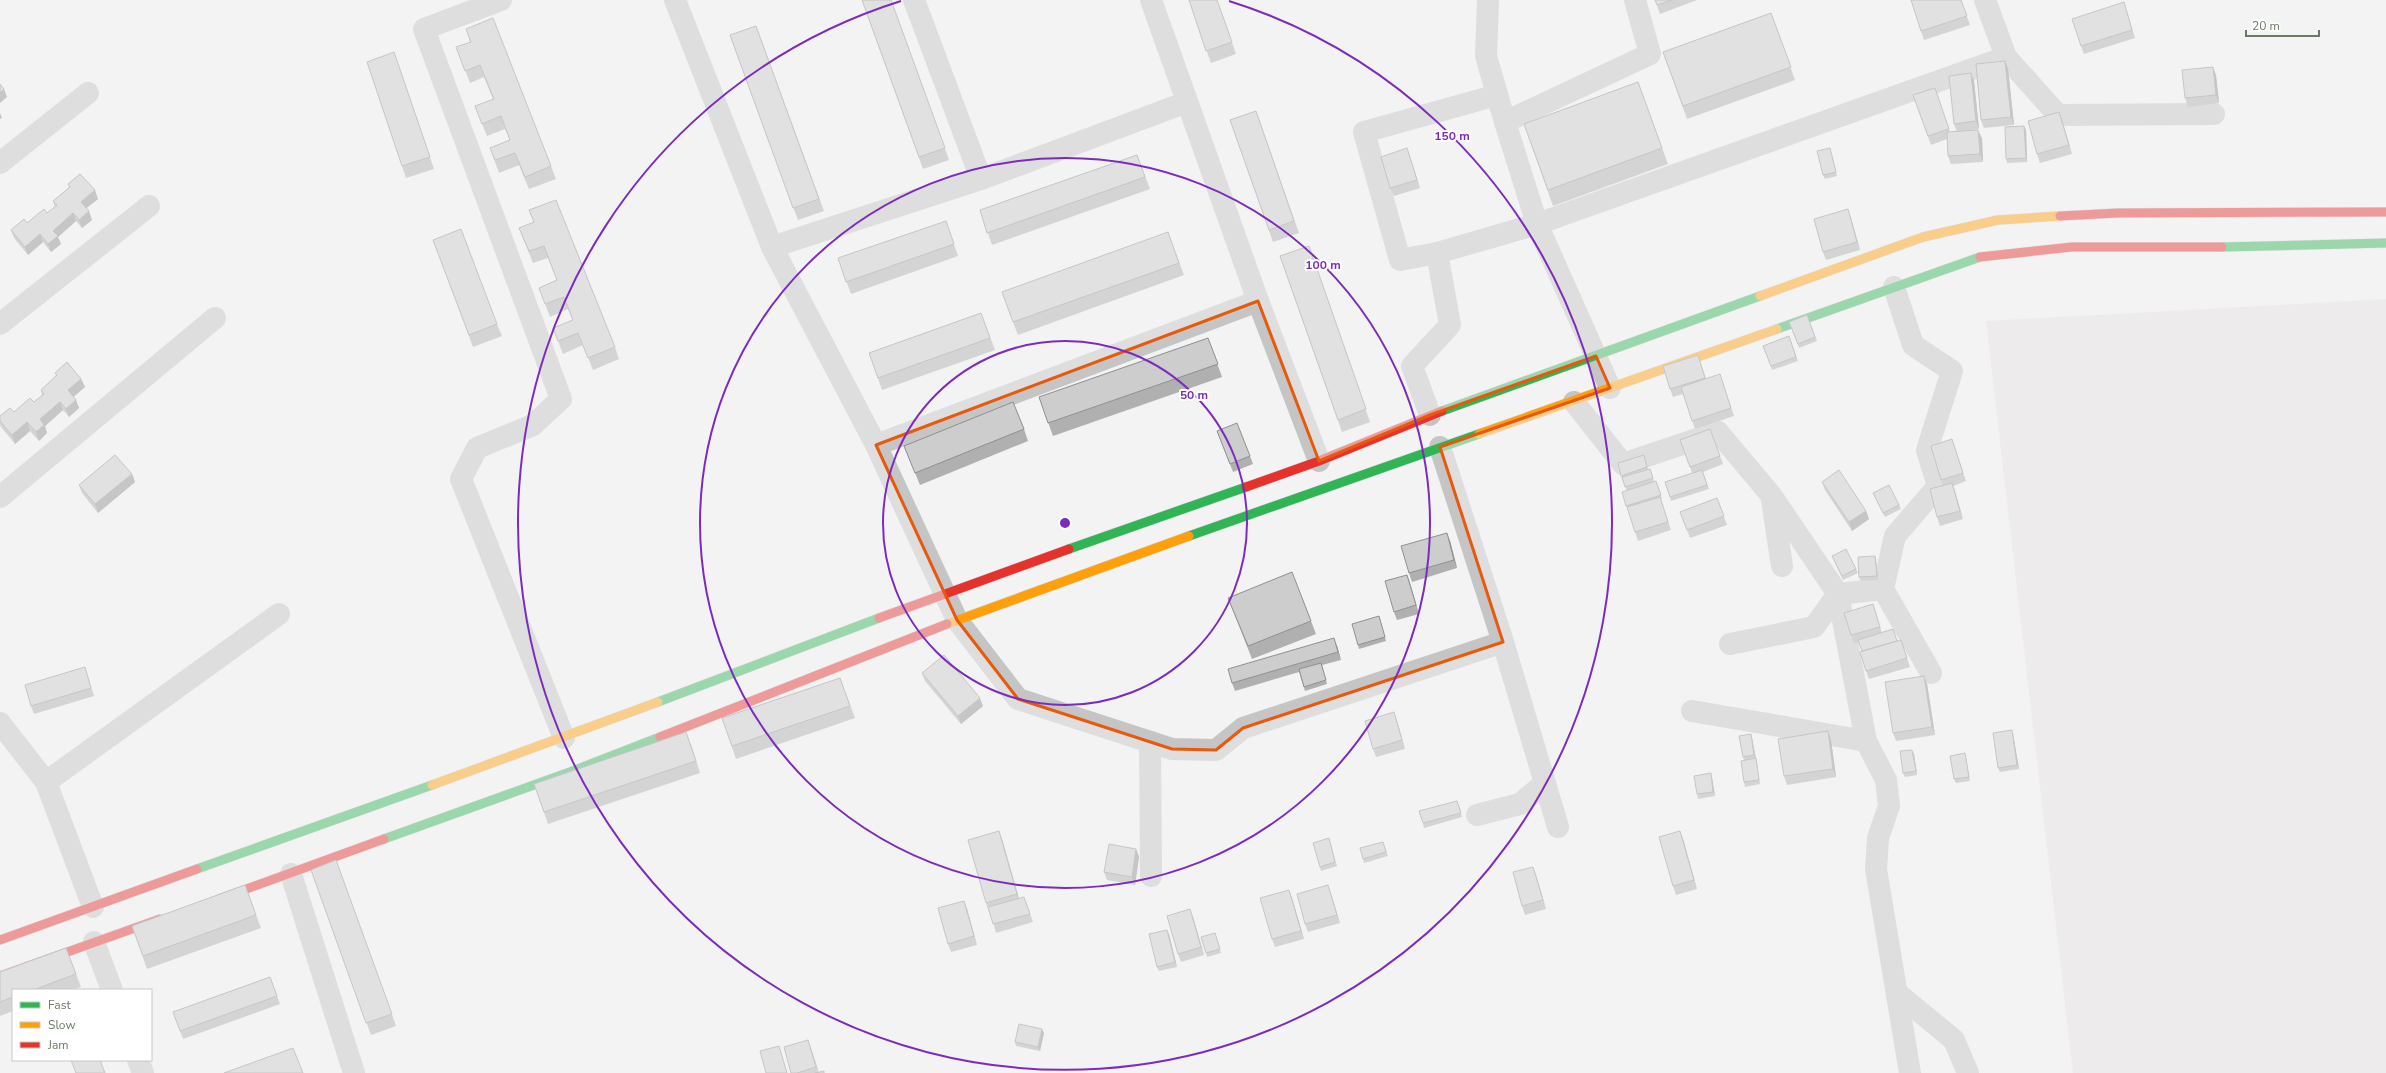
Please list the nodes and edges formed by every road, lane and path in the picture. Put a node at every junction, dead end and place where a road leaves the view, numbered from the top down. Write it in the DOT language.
graph roads {
  1 [pos="501,0"];
  2 [pos="675,0"];
  3 [pos="914,0"];
  4 [pos="1151,0"];
  5 [pos="1488,0"];
  6 [pos="1635,0"];
  7 [pos="1985,0"];
  8 [pos="2006,57"];
  9 [pos="88,92"];
  10 [pos="1497,95"];
  11 [pos="1187,102"];
  12 [pos="2214,114"];
  13 [pos="1505,122"];
  14 [pos="0,163"];
  15 [pos="982,179"];
  16 [pos="149,206"];
  17 [pos="2386,212"];
  18 [pos="1537,224"];
  19 [pos="2386,244"];
  20 [pos="772,247"];
  21 [pos="1437,253"];
  22 [pos="1894,287"];
  23 [pos="1258,301"];
  24 [pos="215,318"];
  25 [pos="0,324"];
  26 [pos="1596,356"];
  27 [pos="1610,388"];
  28 [pos="1574,402"];
  29 [pos="1430,415"];
  30 [pos="876,445"];
  31 [pos="1440,447"];
  32 [pos="1319,461"];
  33 [pos="1771,495"];
  34 [pos="0,498"];
  35 [pos="1782,566"];
  36 [pos="1883,589"];
  37 [pos="944,594"];
  38 [pos="1838,594"];
  39 [pos="279,614"];
  40 [pos="957,620"];
  41 [pos="1503,642"];
  42 [pos="1730,644"];
  43 [pos="1931,673"];
  44 [pos="1692,711"];
  45 [pos="0,723"];
  46 [pos="564,738"];
  47 [pos="1866,741"];
  48 [pos="1150,742"];
  49 [pos="46,782"];
  50 [pos="1545,783"];
  51 [pos="1477,815"];
  52 [pos="1558,827"];
  53 [pos="291,874"];
  54 [pos="1151,876"];
  55 [pos="211,902"];
  56 [pos="94,907"];
  57 [pos="167,917"];
  58 [pos="0,940"];
  59 [pos="94,942"];
  60 [pos="0,976"];
  61 [pos="112,989"];
  62 [pos="1897,993"];
  63 [pos="138,1061"];
  64 [pos="143,1073"];
  65 [pos="354,1073"];
  66 [pos="1910,1073"];
  67 [pos="1968,1073"];
  1 -- 46 [label="street"];
  2 -- 20 [label="street"];
  3 -- 15 [label="street"];
  4 -- 11 [label="street"];
  5 -- 10 [label="street"];
  6 -- 13 [label="street"];
  7 -- 8 [label="street"];
  8 -- 12 [label="street"];
  8 -- 18 [label="street"];
  9 -- 14 [label="street"];
  10 -- 13 [label="street"];
  10 -- 21 [label="street"];
  11 -- 15 [label="street"];
  11 -- 23 [label="street"];
  13 -- 18 [label="street"];
  15 -- 20 [label="street"];
  16 -- 25 [label="street"];
  17 -- 26 [label="street"];
  18 -- 21 [label="street"];
  18 -- 26 [label="street"];
  19 -- 22 [label="street"];
  20 -- 30 [label="street"];
  21 -- 29 [label="street"];
  22 -- 27 [label="street"];
  22 -- 36 [label="street"];
  23 -- 30 [label="street"];
  23 -- 32 [label="street"];
  24 -- 34 [label="street"];
  26 -- 27 [label="street"];
  26 -- 29 [label="street"];
  27 -- 28 [label="street"];
  28 -- 31 [label="street"];
  28 -- 33 [label="street"];
  29 -- 32 [label="street"];
  30 -- 37 [label="street"];
  31 -- 40 [label="street"];
  31 -- 41 [label="street"];
  32 -- 37 [label="street"];
  33 -- 35 [label="street"];
  33 -- 38 [label="street"];
  36 -- 38 [label="street"];
  36 -- 43 [label="street"];
  37 -- 40 [label="street"];
  37 -- 46 [label="street"];
  38 -- 42 [label="street"];
  38 -- 47 [label="street"];
  39 -- 49 [label="street"];
  40 -- 48 [label="street"];
  40 -- 53 [label="street"];
  41 -- 48 [label="street"];
  41 -- 50 [label="street"];
  44 -- 47 [label="street"];
  45 -- 49 [label="street"];
  46 -- 56 [label="street"];
  47 -- 62 [label="street"];
  48 -- 54 [label="street"];
  49 -- 56 [label="street"];
  50 -- 51 [label="street"];
  50 -- 52 [label="street"];
  53 -- 55 [label="street"];
  53 -- 65 [label="street"];
  56 -- 58 [label="street"];
  57 -- 59 [label="street"];
  59 -- 60 [label="street"];
  59 -- 61 [label="street"];
  62 -- 66 [label="street"];
  62 -- 67 [label="street"];
  63 -- 64 [label="street"];
}
